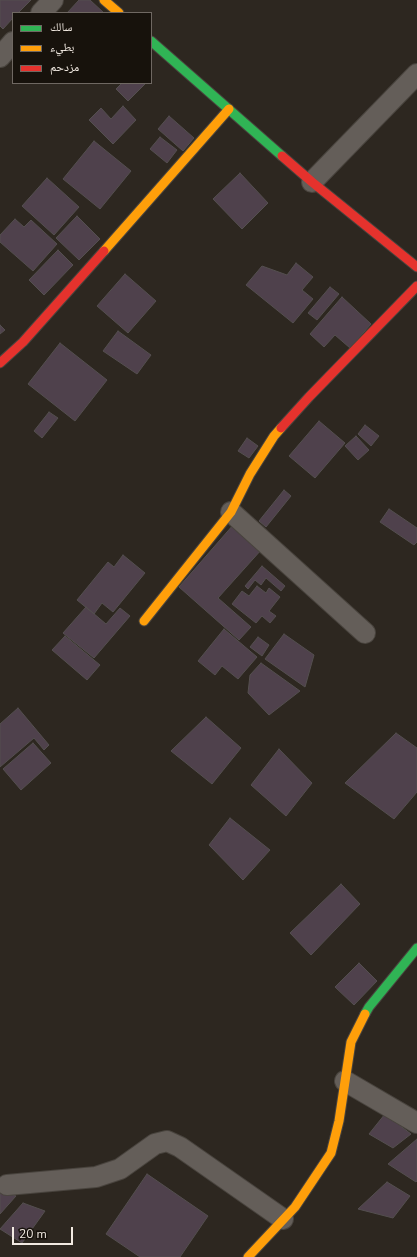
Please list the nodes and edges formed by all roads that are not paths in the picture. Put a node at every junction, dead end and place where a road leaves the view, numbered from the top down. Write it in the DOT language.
graph roads {
  1 [pos="53,0"];
  2 [pos="104,0"];
  3 [pos="42,12"];
  4 [pos="118,12"];
  5 [pos="152,42"];
  6 [pos="12,43"];
  7 [pos="0,57"];
  8 [pos="417,74"];
  9 [pos="229,109"];
  10 [pos="312,182"];
  11 [pos="417,267"];
  12 [pos="417,286"];
  13 [pos="0,363"];
  14 [pos="231,512"];
  15 [pos="144,621"];
  16 [pos="366,633"];
  17 [pos="417,948"];
  18 [pos="345,1081"];
  19 [pos="417,1123"];
  20 [pos="7,1185"];
  21 [pos="283,1219"];
  22 [pos="248,1257"];
  1 -- 3 [label="street"];
  2 -- 4 [label="street"];
  5 -- 9 [label="street"];
  6 -- 7 [label="street"];
  8 -- 10 [label="street"];
  9 -- 10 [label="street"];
  9 -- 13 [label="street"];
  10 -- 11 [label="street"];
  12 -- 14 [label="street"];
  14 -- 15 [label="street"];
  14 -- 16 [label="street"];
  17 -- 18 [label="street"];
  18 -- 19 [label="street"];
  18 -- 21 [label="street"];
  20 -- 21 [label="street"];
  21 -- 22 [label="street"];
}
